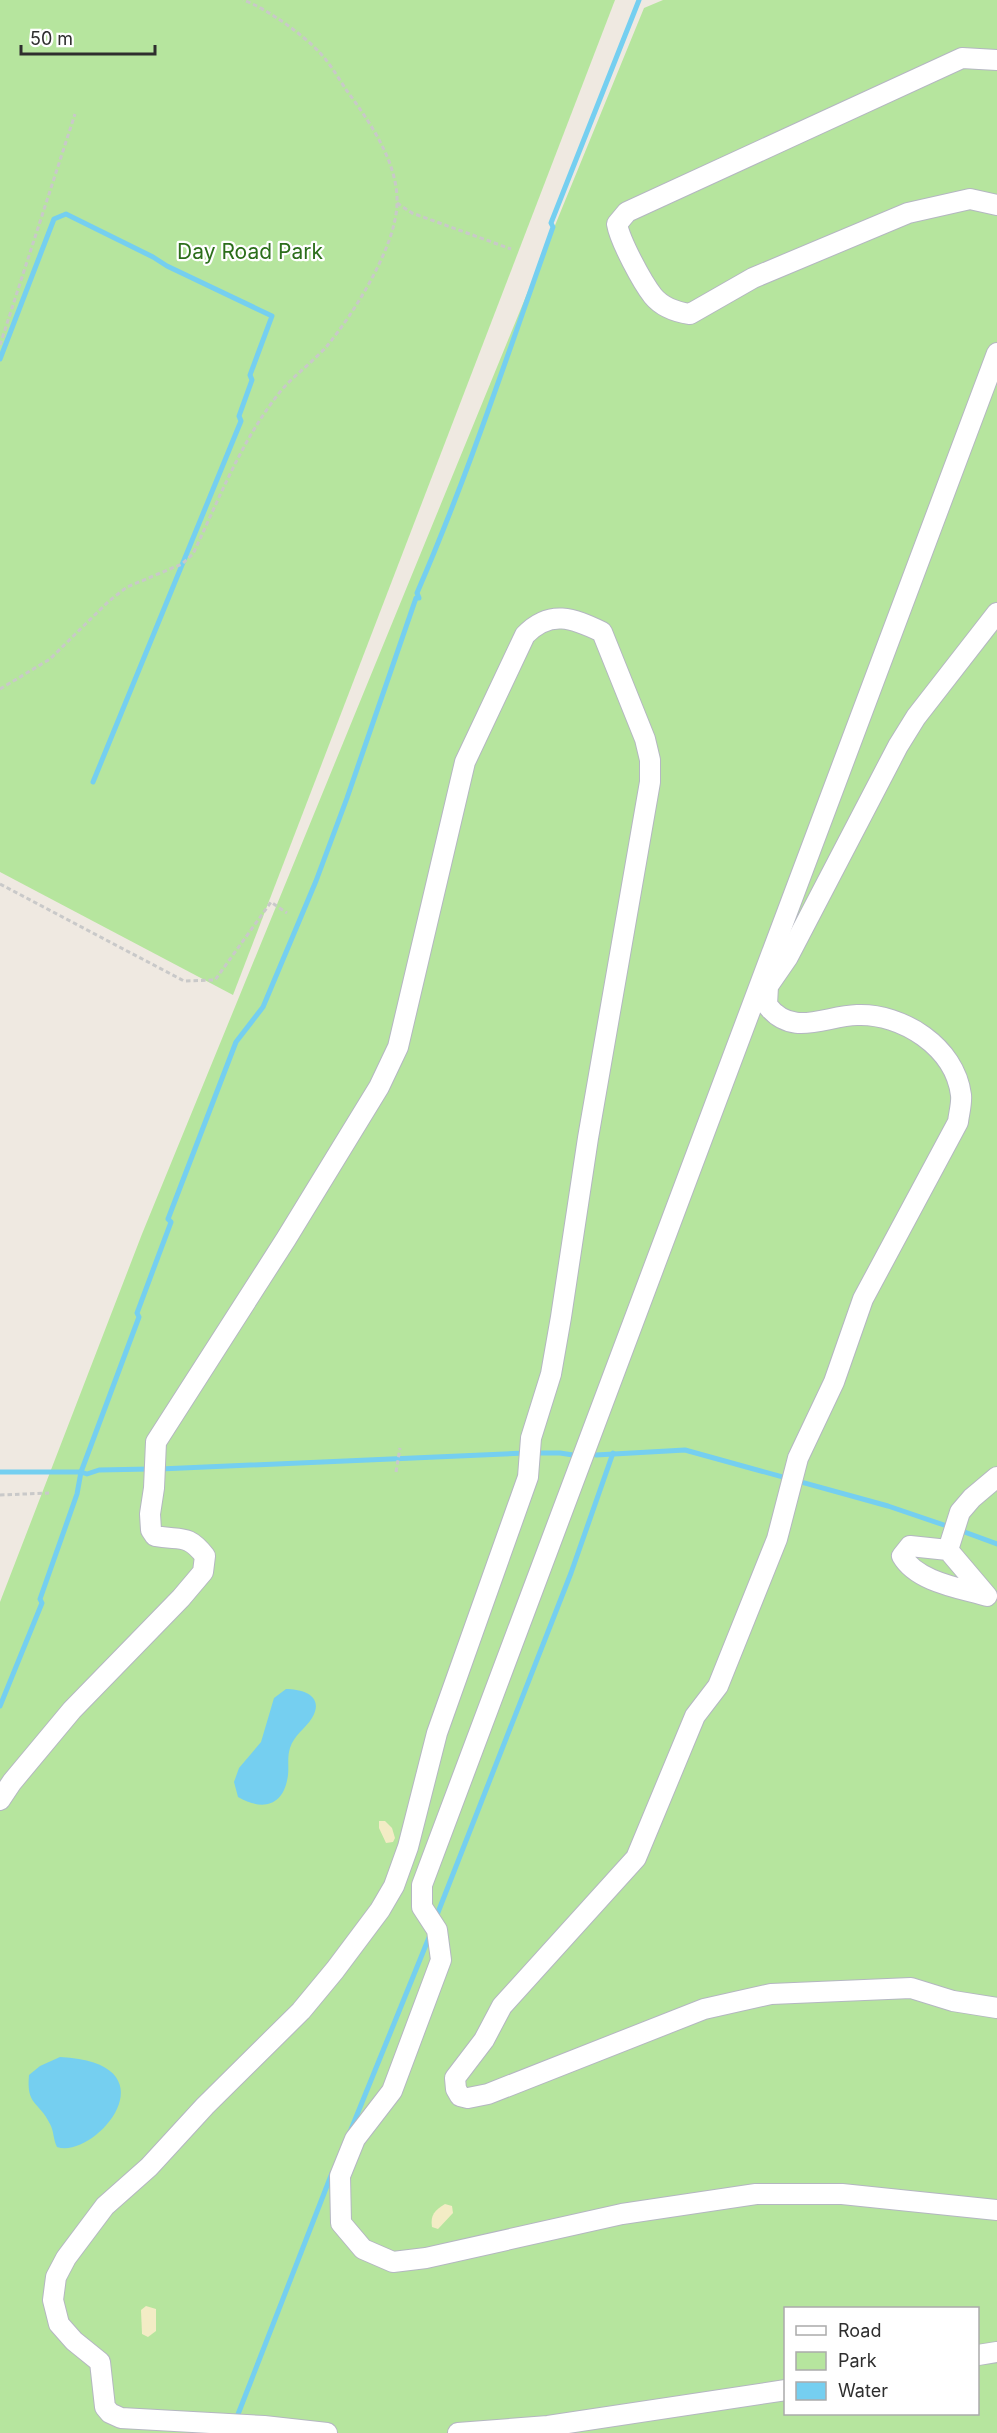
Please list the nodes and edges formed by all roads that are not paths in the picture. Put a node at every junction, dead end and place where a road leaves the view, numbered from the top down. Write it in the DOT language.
graph roads {
  1 [pos="997,60"];
  2 [pos="997,205"];
  3 [pos="997,352"];
  4 [pos="997,613"];
  5 [pos="997,1477"];
  6 [pos="950,1545"];
  7 [pos="992,1598"];
  8 [pos="0,1800"];
  9 [pos="997,2008"];
  10 [pos="997,2210"];
  11 [pos="997,2352"];
  12 [pos="979,2355"];
  13 [pos="784,2390"];
  14 [pos="327,2433"];
  15 [pos="458,2433"];
  1 -- 2 [label="lane"];
  3 -- 10 [label="lane"];
  4 -- 9 [label="lane"];
  5 -- 6 [label="lane"];
  6 -- 7 [label="lane"];
  6 -- 7 [label="lane"];
  8 -- 14 [label="lane"];
  11 -- 12 [label="lane"];
  13 -- 15 [label="lane"];
}
